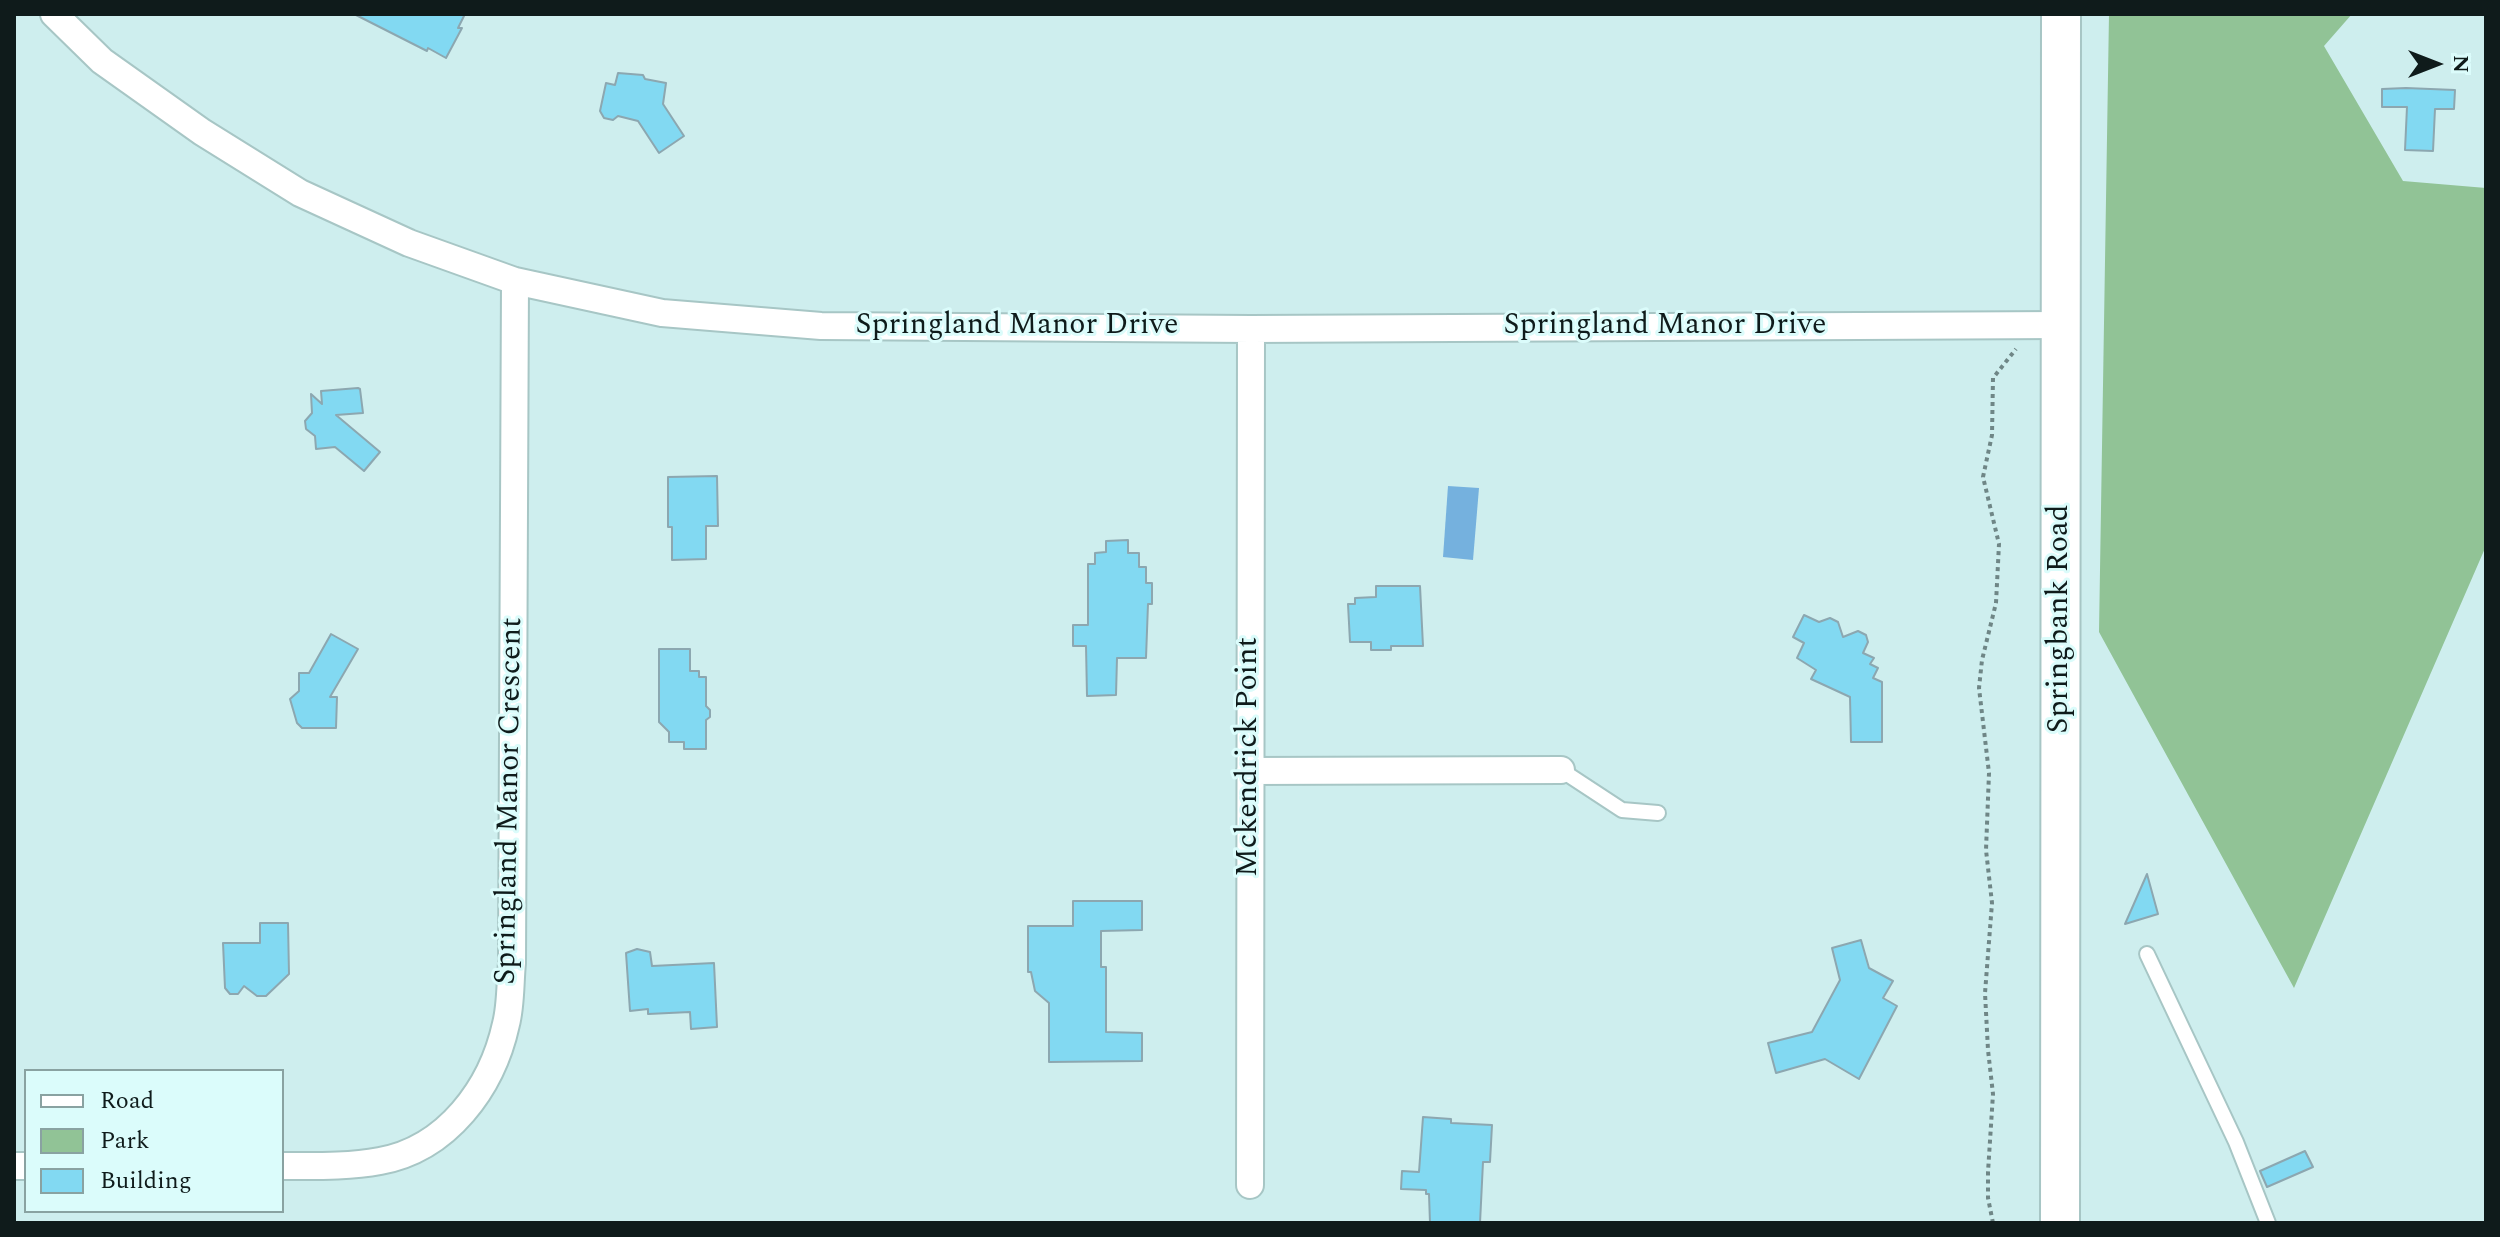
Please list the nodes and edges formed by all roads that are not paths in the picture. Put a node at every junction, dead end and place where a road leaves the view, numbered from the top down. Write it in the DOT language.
graph roads {
  1 [pos="54,14"];
  2 [pos="2061,14"];
  3 [pos="515,281"];
  4 [pos="2048,325"];
  5 [pos="1251,329"];
  6 [pos="1561,770"];
  7 [pos="1250,771"];
  8 [pos="1658,813"];
  9 [pos="2147,954"];
  10 [pos="284,1166"];
  11 [pos="1250,1185"];
  12 [pos="2060,1223"];
  13 [pos="2268,1223"];
  1 -- 3 [label="street, Springland Manor Drive"];
  2 -- 4 [label="street, Springbank Road"];
  3 -- 5 [label="street, Springland Manor Drive"];
  3 -- 10 [label="street, Springland Manor Crescent"];
  4 -- 5 [label="street, Springland Manor Drive"];
  4 -- 12 [label="street, Springbank Road"];
  5 -- 7 [label="street, Mckendrick Point"];
  6 -- 7 [label="street"];
  6 -- 8 [label="lane"];
  7 -- 11 [label="street, Mckendrick Point"];
  9 -- 13 [label="lane"];
}
